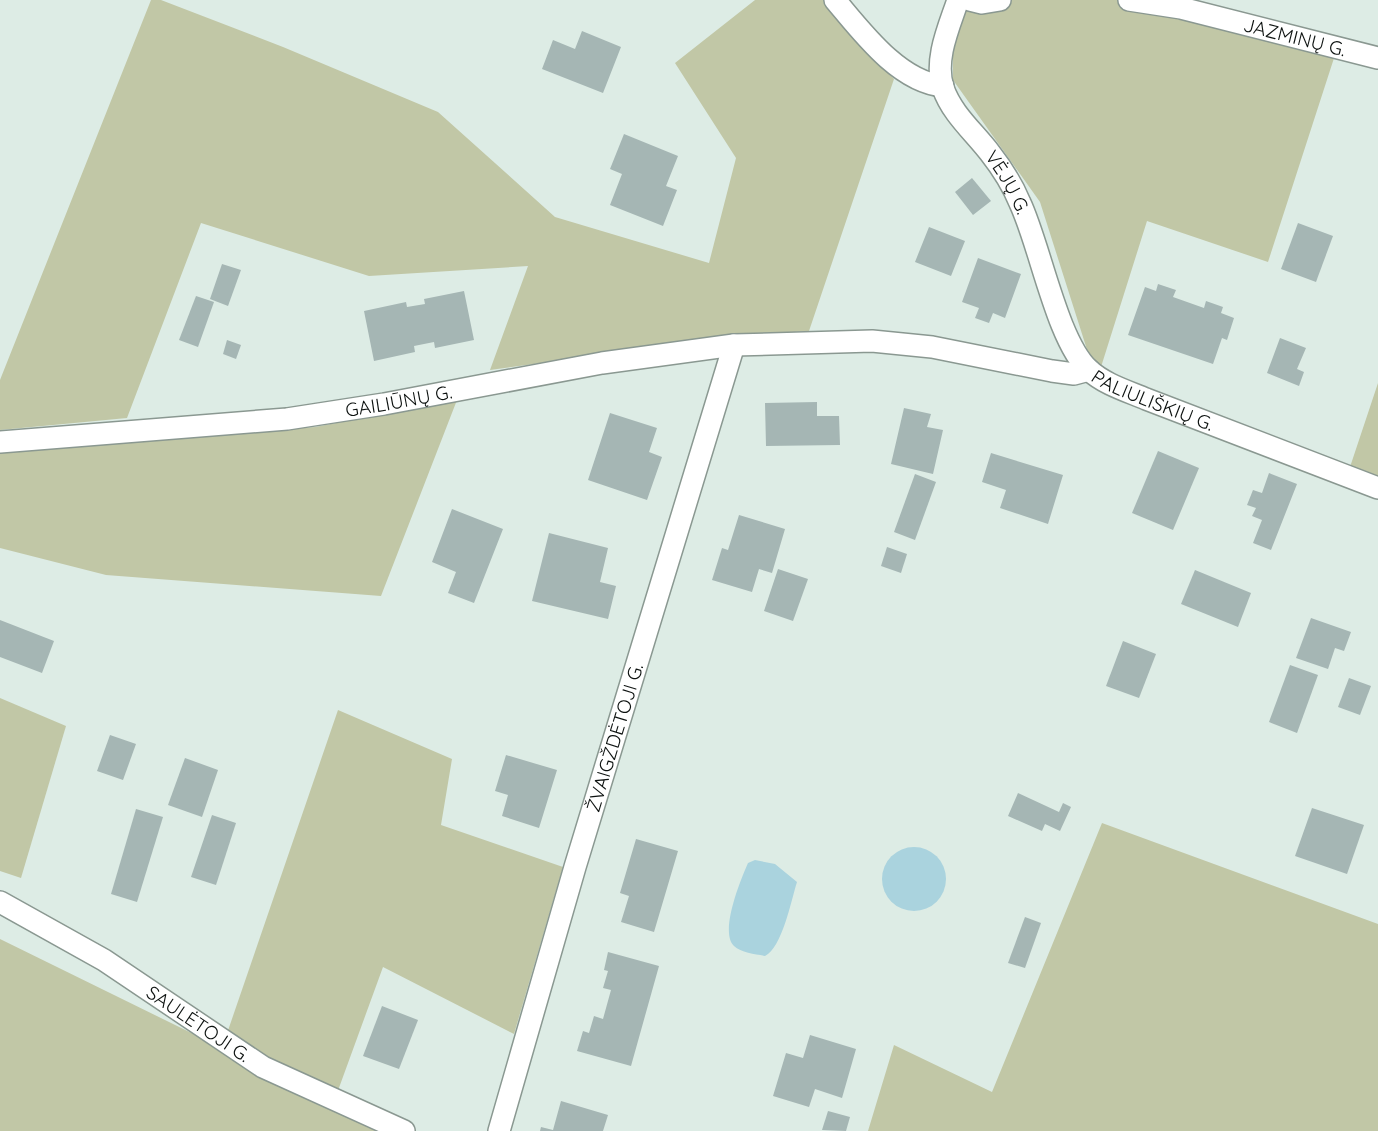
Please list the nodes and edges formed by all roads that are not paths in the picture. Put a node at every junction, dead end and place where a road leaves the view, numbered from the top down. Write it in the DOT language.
graph roads {
  1 [pos="835,0"];
  2 [pos="958,0"];
  3 [pos="970,0"];
  4 [pos="1000,0"];
  5 [pos="1129,0"];
  6 [pos="1378,58"];
  7 [pos="943,86"];
  8 [pos="796,343"];
  9 [pos="734,345"];
  10 [pos="1088,370"];
  11 [pos="0,442"];
  12 [pos="1378,488"];
  13 [pos="0,902"];
  14 [pos="404,1131"];
  15 [pos="499,1131"];
  1 -- 7 [label="street"];
  2 -- 7 [label="street, VĖJŲ G."];
  3 -- 4 [label="street"];
  5 -- 6 [label="street, JAZMINŲ G."];
  7 -- 10 [label="street, VĖJŲ G."];
  8 -- 9 [label="street, GAILIŪNŲ G."];
  8 -- 10 [label="street, PALIULIŠKIŲ G."];
  9 -- 11 [label="street, GAILIŪNŲ G."];
  9 -- 15 [label="street, ŽVAIGŽDĖTOJI G."];
  10 -- 12 [label="street, PALIULIŠKIŲ G."];
  13 -- 14 [label="street, SAULĖTOJI G."];
}
